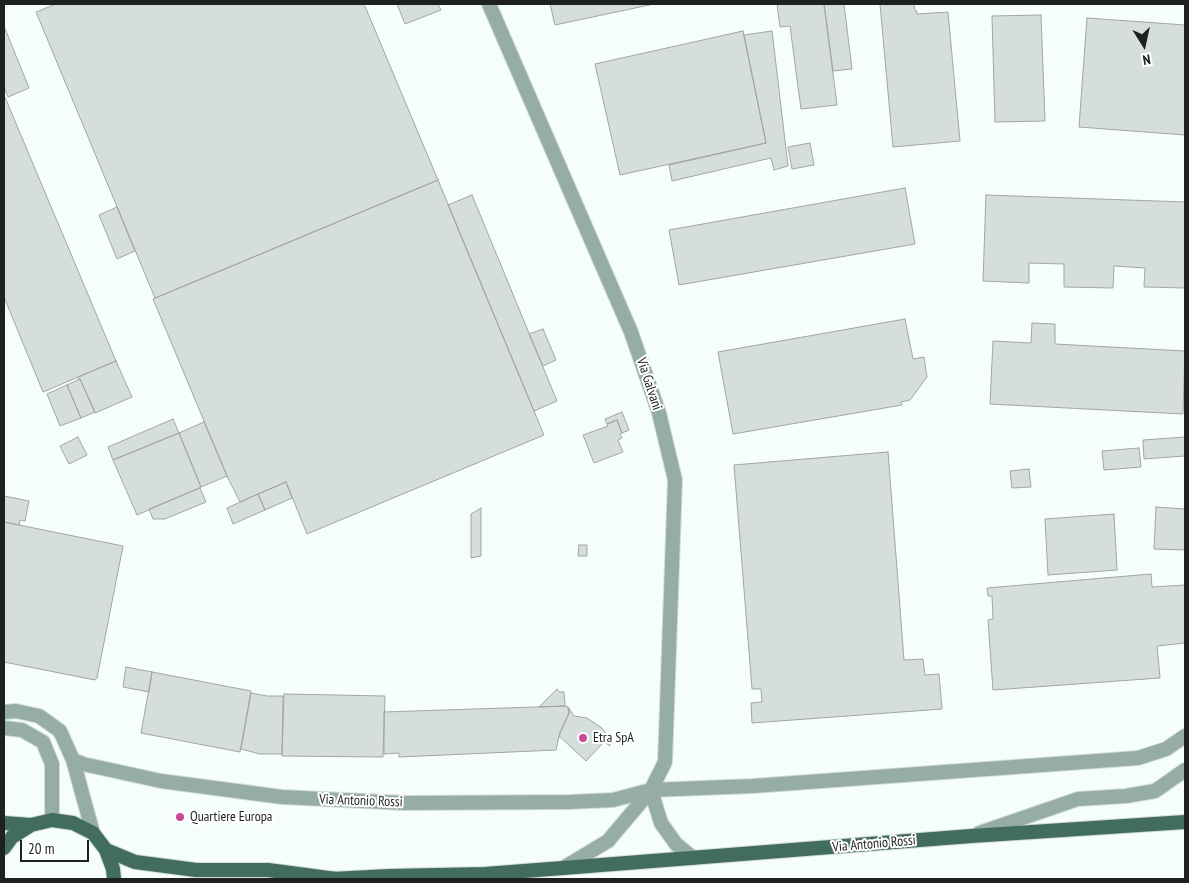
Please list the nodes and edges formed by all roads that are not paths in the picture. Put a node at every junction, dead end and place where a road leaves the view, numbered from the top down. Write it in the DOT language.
graph roads {
  1 [pos="488,4"];
  2 [pos="4,712"];
  3 [pos="4,728"];
  4 [pos="1185,736"];
  5 [pos="73,760"];
  6 [pos="1185,770"];
  7 [pos="651,790"];
  8 [pos="52,820"];
  9 [pos="1185,822"];
  10 [pos="4,823"];
  11 [pos="31,824"];
  12 [pos="92,833"];
  13 [pos="971,836"];
  14 [pos="4,848"];
  15 [pos="106,850"];
  16 [pos="693,858"];
  17 [pos="563,868"];
  18 [pos="114,879"];
  19 [pos="334,879"];
  1 -- 7 [label="street, Via Galvani"];
  2 -- 5 [label="street, Via Antonio Rossi"];
  3 -- 8 [label="street"];
  4 -- 7 [label="street, Via Antonio Rossi"];
  5 -- 7 [label="street, Via Antonio Rossi"];
  5 -- 12 [label="street, Via Antonio Rossi"];
  6 -- 13 [label="street"];
  7 -- 16 [label="street"];
  7 -- 17 [label="street, Via Antonio Rossi"];
  8 -- 11 [label="main road, Via Antonio Rossi"];
  8 -- 12 [label="main road, Via Antonio Rossi"];
  9 -- 13 [label="main road, Via Antonio Rossi"];
  10 -- 11 [label="main road, Via Antonio Rossi"];
  11 -- 14 [label="main road, Via Antonio Rossi"];
  12 -- 15 [label="main road, Via Antonio Rossi"];
  13 -- 16 [label="main road, Via Antonio Rossi"];
  15 -- 18 [label="main road, Via Antonio Rossi"];
  15 -- 19 [label="main road, Via Antonio Rossi"];
  16 -- 17 [label="main road, Via Antonio Rossi"];
  17 -- 19 [label="main road, Via Antonio Rossi"];
}
